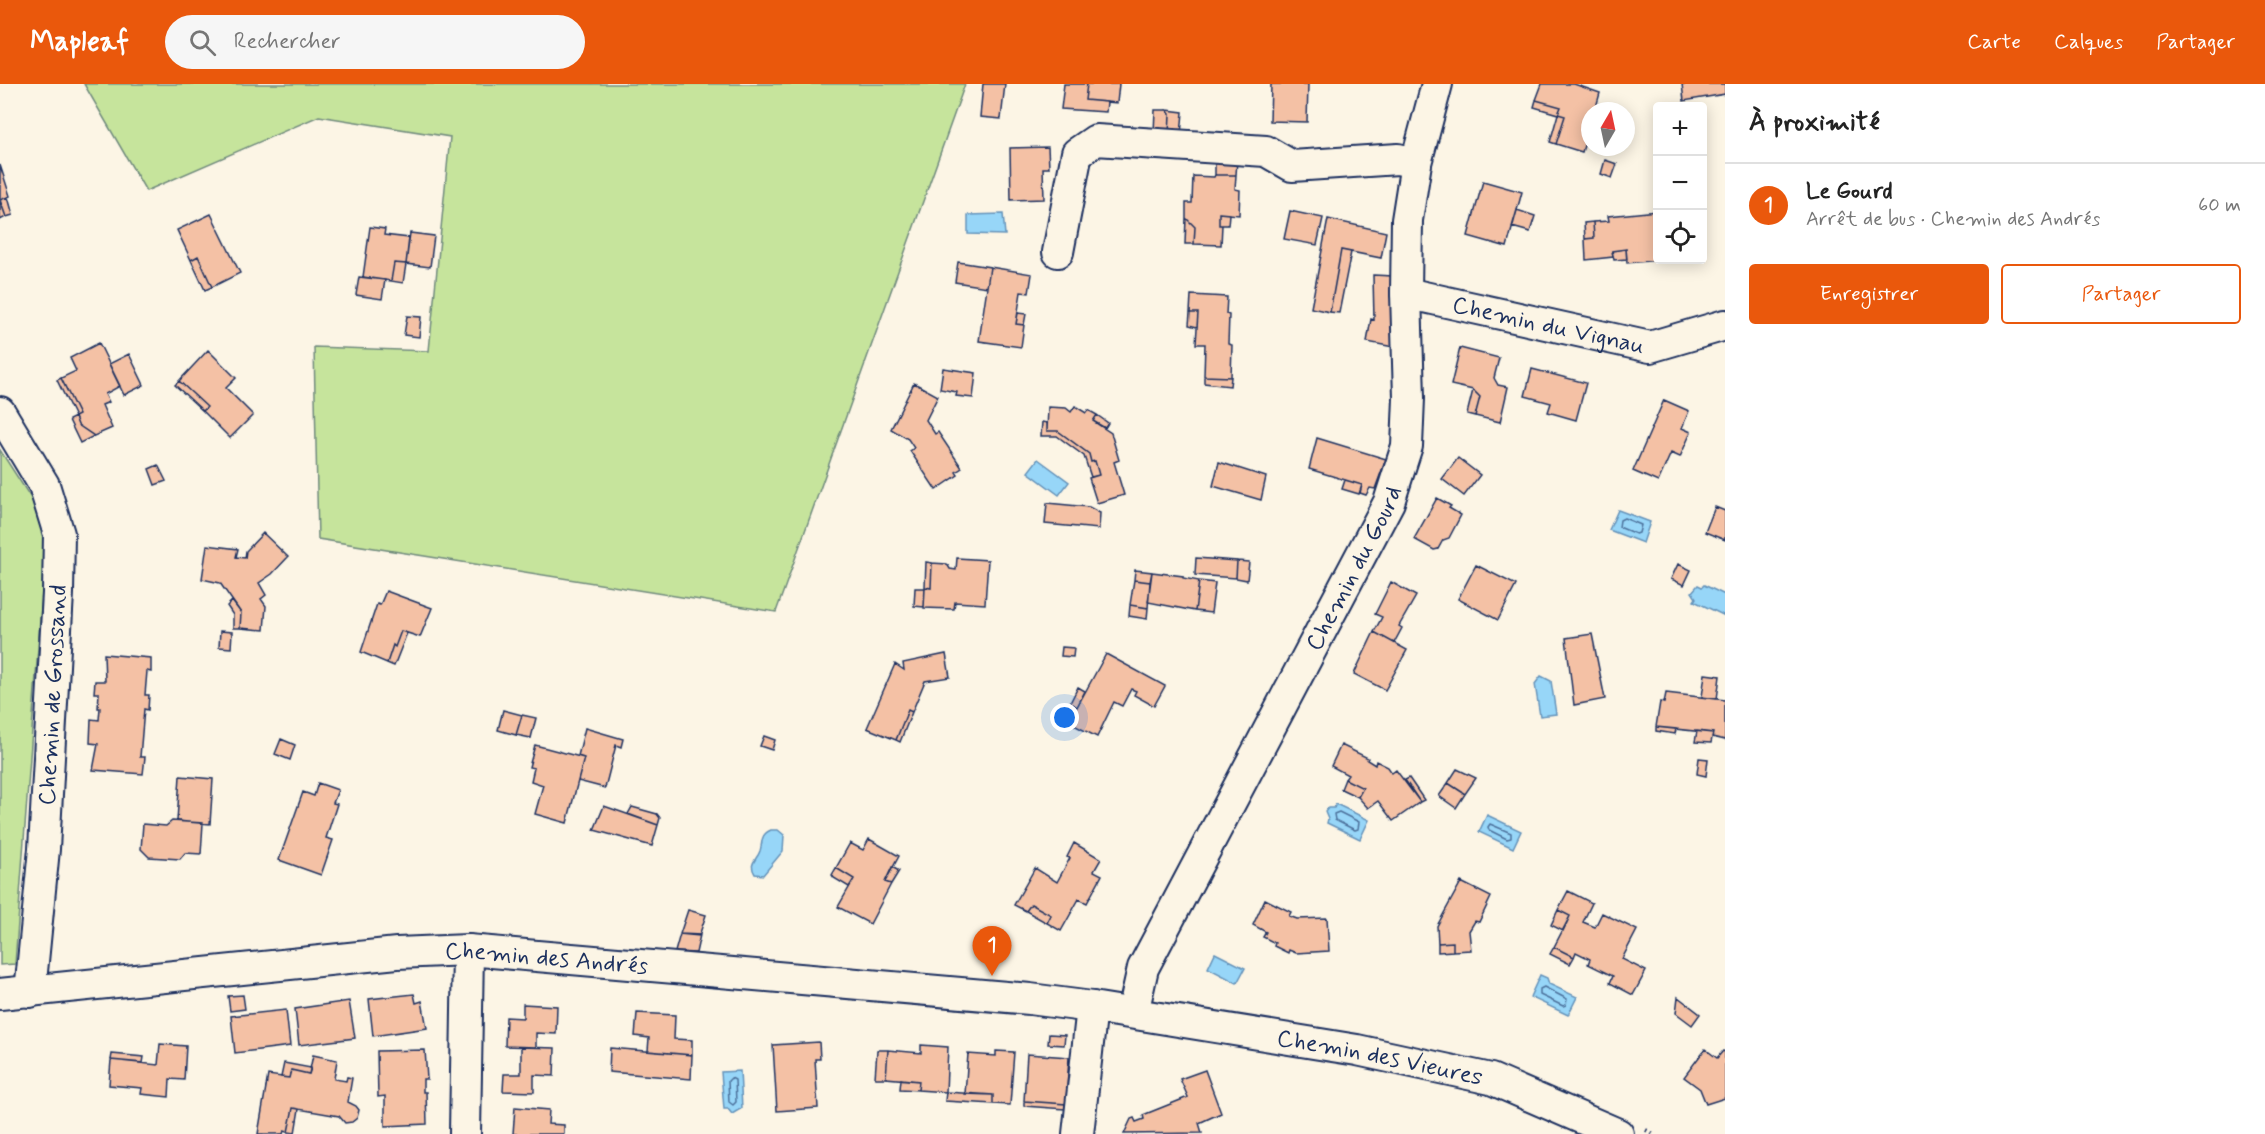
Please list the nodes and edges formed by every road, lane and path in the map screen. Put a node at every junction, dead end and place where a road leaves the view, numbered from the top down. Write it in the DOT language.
graph roads {
  1 [pos="1437,84"];
  2 [pos="1416,163"];
  3 [pos="1058,252"];
  4 [pos="1406,293"];
  5 [pos="1725,325"];
  6 [pos="0,412"];
  7 [pos="468,951"];
  8 [pos="30,992"];
  9 [pos="0,994"];
  10 [pos="1092,1007"];
  11 [pos="1133,1013"];
  12 [pos="465,1134"];
  13 [pos="1078,1134"];
  14 [pos="1618,1134"];
  1 -- 2 [label="street, Chemin du Gourd"];
  2 -- 3 [label="street"];
  2 -- 4 [label="street, Chemin du Gourd"];
  4 -- 5 [label="street, Chemin du Vignau"];
  4 -- 11 [label="street, Chemin du Gourd"];
  6 -- 8 [label="street, Chemin de Grossand"];
  7 -- 8 [label="street, Chemin des Andrés"];
  7 -- 10 [label="street, Chemin des Andrés"];
  7 -- 12 [label="street"];
  8 -- 9 [label="street, Chemin des Andrés"];
  10 -- 11 [label="street, Chemin des Andrés"];
  10 -- 13 [label="street"];
  11 -- 14 [label="street, Chemin des Vieures"];
}
